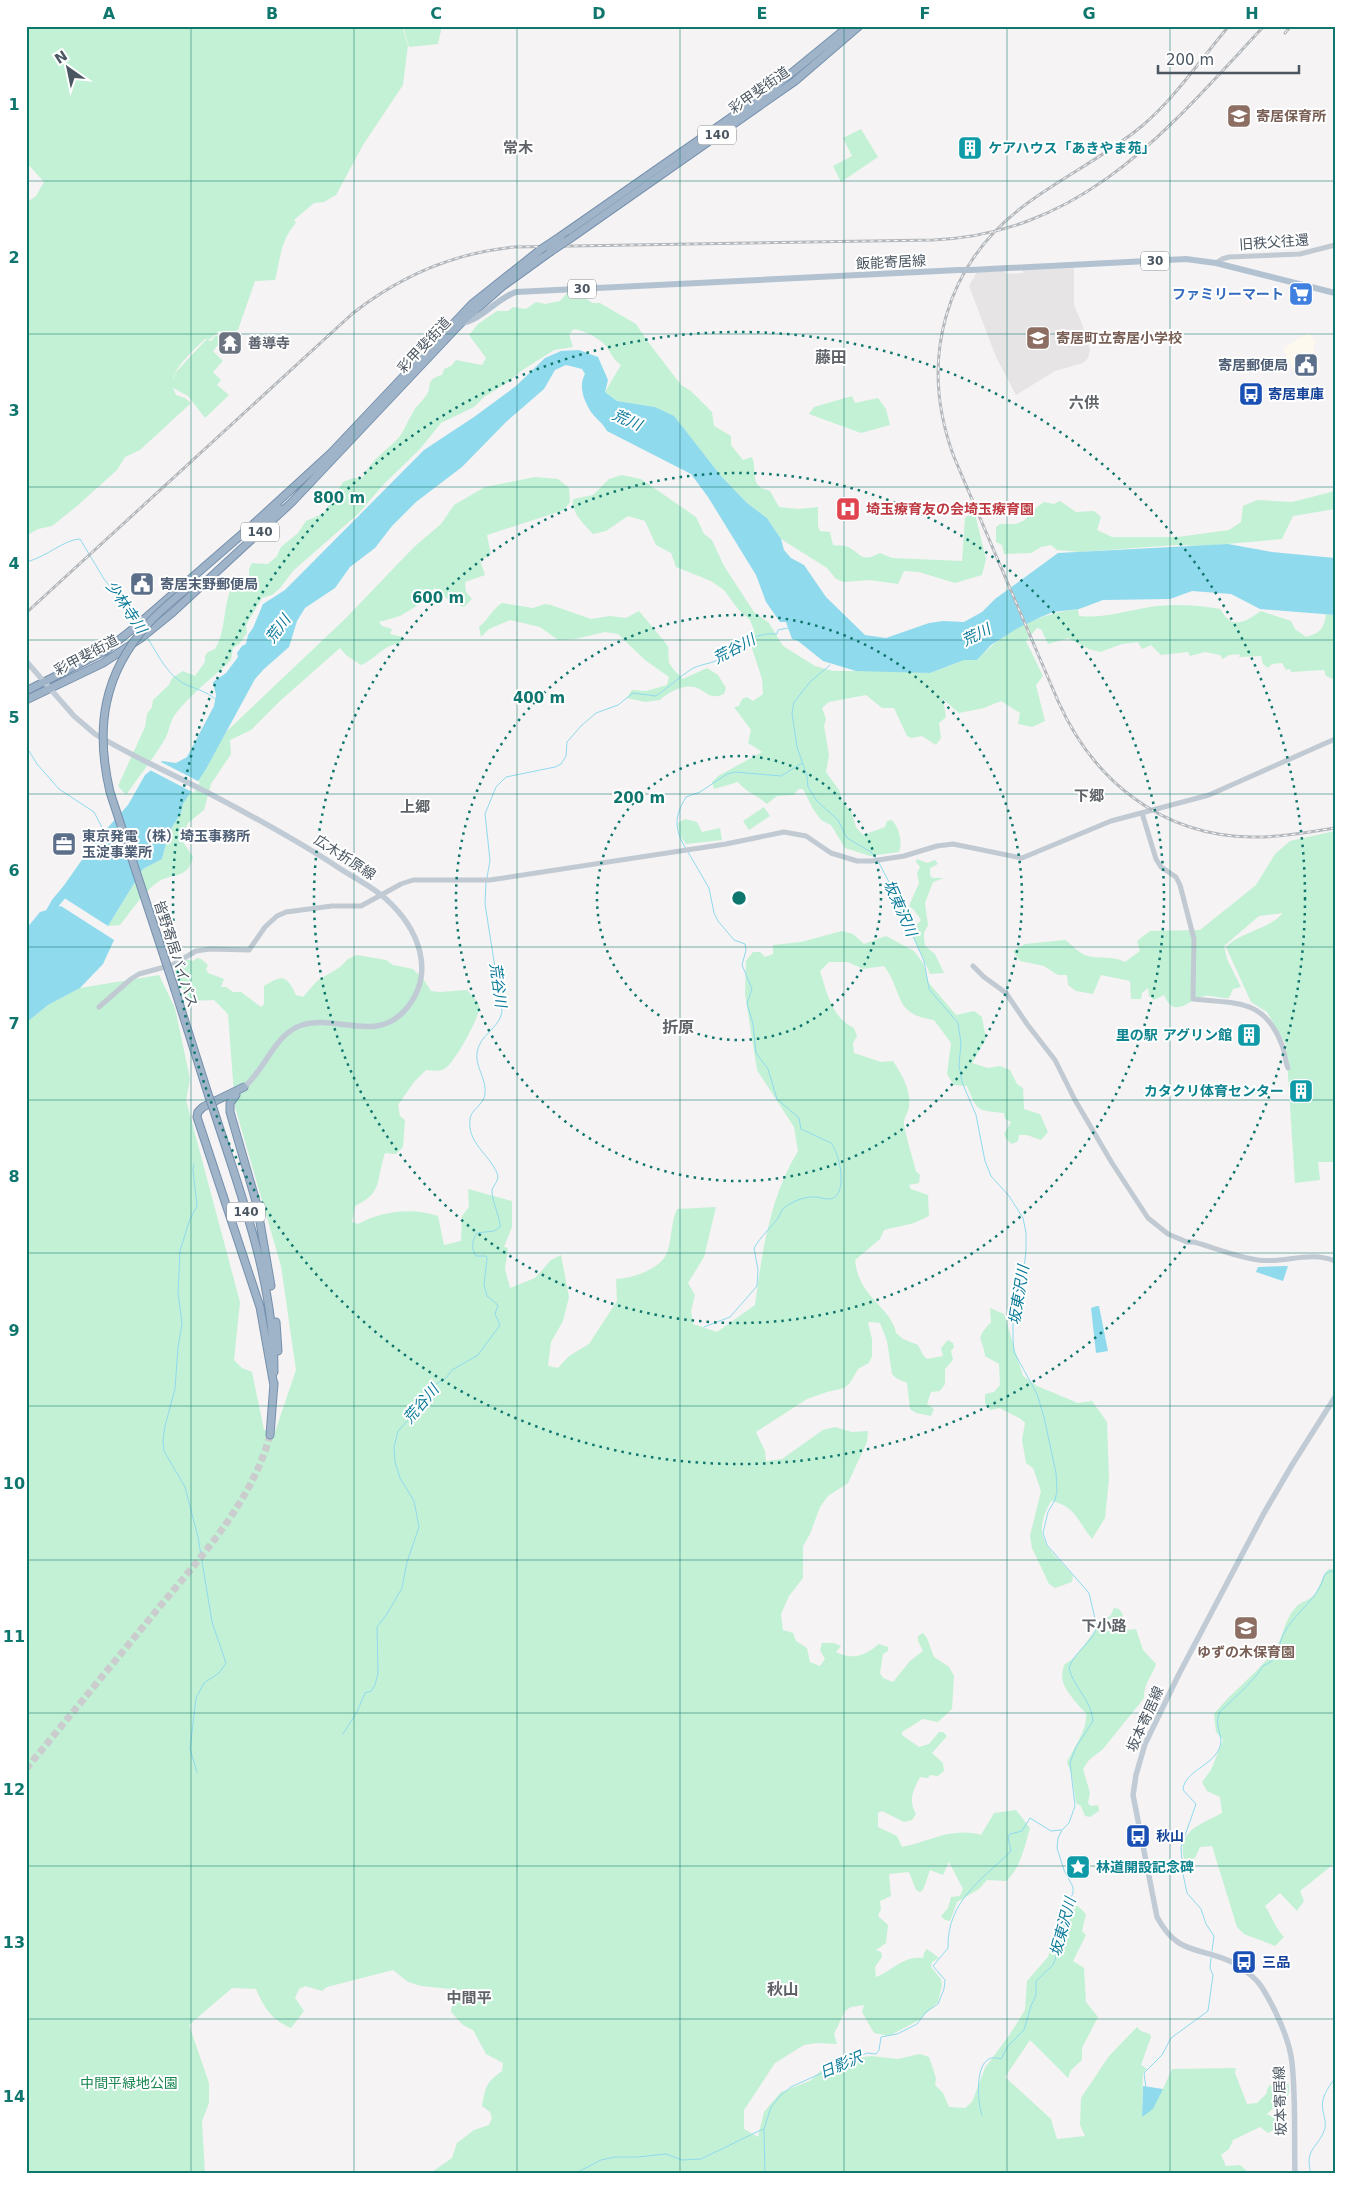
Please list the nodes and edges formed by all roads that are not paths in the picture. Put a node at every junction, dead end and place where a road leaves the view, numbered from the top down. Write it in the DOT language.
graph roads {
  1 [pos="849,26"];
  2 [pos="859,26"];
  3 [pos="1335,245"];
  4 [pos="1216,263"];
  5 [pos="1335,293"];
  6 [pos="458,321"];
  7 [pos="309,479"];
  8 [pos="134,628"];
  9 [pos="146,634"];
  10 [pos="26,661"];
  11 [pos="48,684"];
  12 [pos="26,691"];
  13 [pos="26,700"];
  14 [pos="1335,739"];
  15 [pos="1142,813"];
  16 [pos="382,895"];
  17 [pos="973,966"];
  18 [pos="99,1007"];
  19 [pos="1288,1068"];
  20 [pos="244,1087"];
  21 [pos="1335,1261"];
  22 [pos="274,1386"];
  23 [pos="1335,1397"];
  24 [pos="270,1435"];
  25 [pos="1295,2174"];
  1 -- 6 [label="highway, 彩甲斐街道 / 140, bridge"];
  2 -- 6 [label="highway, 彩甲斐街道 / 140, bridge"];
  3 -- 4 [label="street, 旧秩父往還"];
  4 -- 5 [label="main road, 飯能寄居線 / 30"];
  4 -- 6 [label="main road, 飯能寄居線 / 30, bridge"];
  6 -- 7 [label="highway, 彩甲斐街道 / 140"];
  7 -- 8 [label="highway, 彩甲斐街道 / 140"];
  7 -- 9 [label="highway, 彩甲斐街道 / 140"];
  7 -- 22 [label="highway, 皆野寄居バイパス / 140, bridge"];
  8 -- 9 [label="highway"];
  8 -- 11 [label="highway, 彩甲斐街道 / 140"];
  9 -- 11 [label="highway, 彩甲斐街道 / 140"];
  10 -- 11 [label="main road, 広木折原線"];
  11 -- 12 [label="highway, 彩甲斐街道 / 140"];
  11 -- 13 [label="highway, 彩甲斐街道 / 140"];
  11 -- 16 [label="main road, 広木折原線"];
  14 -- 15 [label="street"];
  15 -- 16 [label="street"];
  15 -- 19 [label="street"];
  16 -- 18 [label="street"];
  16 -- 20 [label="main road, 広木折原線"];
  17 -- 21 [label="street"];
  20 -- 22 [label="highway"];
  20 -- 22 [label="highway"];
  22 -- 24 [label="highway, 皆野寄居バイパス / 140"];
  23 -- 25 [label="main road, 坂本寄居線"];
}
